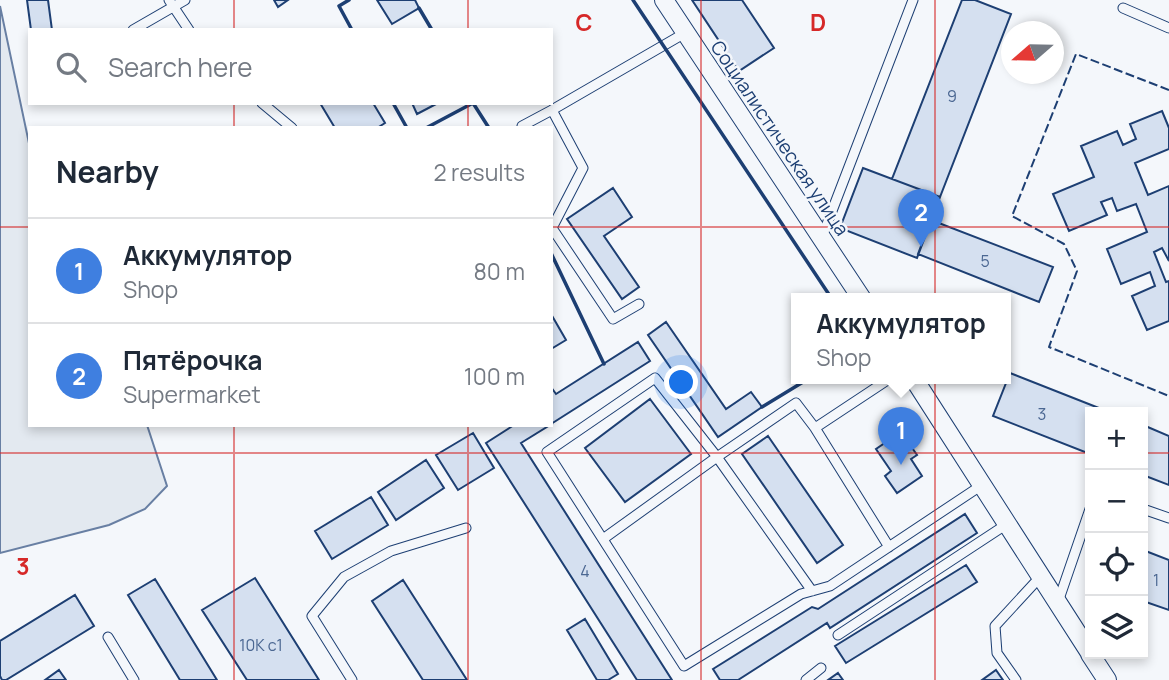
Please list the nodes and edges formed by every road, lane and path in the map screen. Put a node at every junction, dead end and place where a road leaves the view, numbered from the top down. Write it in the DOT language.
graph roads {
  1 [pos="185,0"];
  2 [pos="664,0"];
  3 [pos="914,0"];
  4 [pos="170,4"];
  5 [pos="1123,8"];
  6 [pos="1169,27"];
  7 [pos="136,28"];
  8 [pos="188,28"];
  9 [pos="685,33"];
  10 [pos="264,105"];
  11 [pos="552,110"];
  12 [pos="290,126"];
  13 [pos="522,126"];
  14 [pos="553,226"];
  15 [pos="553,229"];
  16 [pos="822,238"];
  17 [pos="858,293"];
  18 [pos="639,304"];
  19 [pos="882,384"];
  20 [pos="918,384"];
  21 [pos="815,429"];
  22 [pos="717,457"];
  23 [pos="982,485"];
  24 [pos="1148,511"];
  25 [pos="1169,518"];
  26 [pos="1007,524"];
  27 [pos="1085,524"];
  28 [pos="466,528"];
  29 [pos="603,539"];
  30 [pos="889,547"];
  31 [pos="1041,576"];
  32 [pos="811,591"];
  33 [pos="1058,603"];
  34 [pos="838,635"];
  35 [pos="108,637"];
  36 [pos="1085,646"];
  37 [pos="1093,659"];
  38 [pos="821,668"];
  39 [pos="134,680"];
  40 [pos="352,680"];
  41 [pos="806,680"];
  42 [pos="1016,680"];
  43 [pos="1107,680"];
  1 -- 4 [label="lane"];
  2 -- 9 [label="street, Социалистическая улица"];
  3 -- 16 [label="lane"];
  4 -- 7 [label="lane"];
  4 -- 8 [label="lane"];
  5 -- 6 [label="lane"];
  9 -- 11 [label="lane"];
  9 -- 16 [label="street, Социалистическая улица"];
  10 -- 12 [label="lane"];
  11 -- 13 [label="lane"];
  11 -- 14 [label="lane"];
  15 -- 18 [label="lane"];
  16 -- 17 [label="street, Социалистическая улица"];
  19 -- 21 [label="lane"];
  20 -- 23 [label="street"];
  21 -- 22 [label="lane"];
  21 -- 30 [label="lane"];
  22 -- 29 [label="lane"];
  22 -- 29 [label="lane"];
  22 -- 32 [label="lane"];
  23 -- 26 [label="street"];
  23 -- 30 [label="lane"];
  24 -- 25 [label="lane"];
  26 -- 31 [label="street"];
  26 -- 34 [label="lane"];
  27 -- 33 [label="lane"];
  28 -- 40 [label="lane"];
  29 -- 32 [label="lane"];
  30 -- 32 [label="lane"];
  31 -- 33 [label="street"];
  31 -- 42 [label="lane"];
  33 -- 36 [label="street"];
  35 -- 39 [label="lane"];
  37 -- 43 [label="street"];
  38 -- 41 [label="lane"];
}
